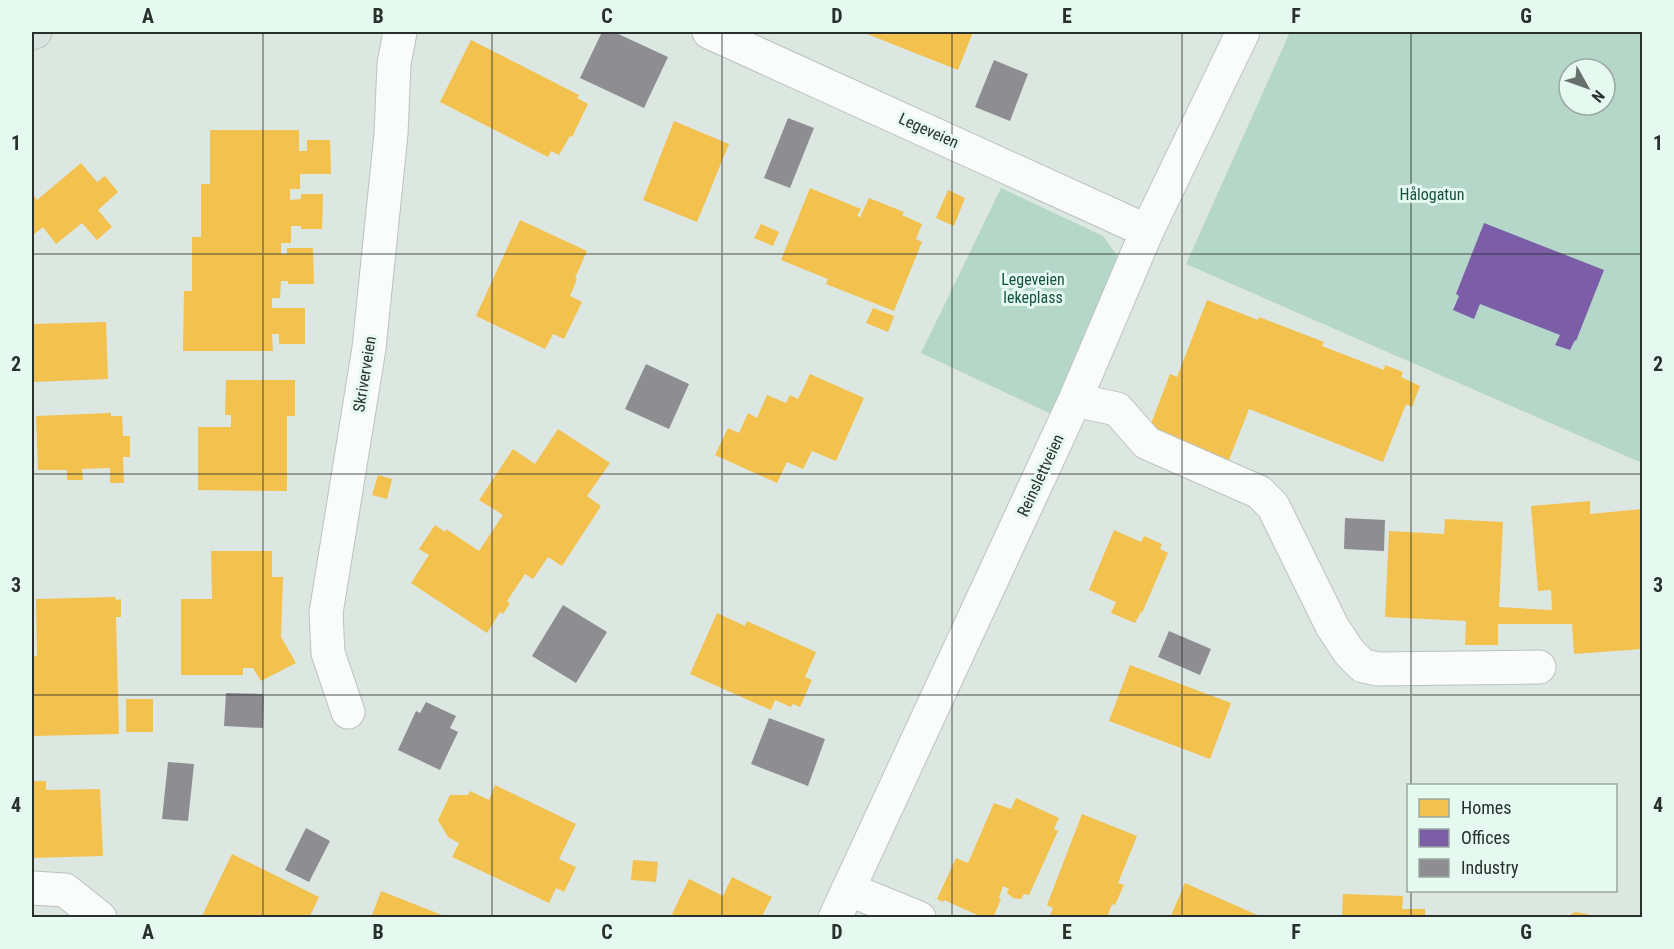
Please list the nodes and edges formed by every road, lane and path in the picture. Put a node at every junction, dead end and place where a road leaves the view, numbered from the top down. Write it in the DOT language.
graph roads {
  1 [pos="400,32"];
  2 [pos="709,32"];
  3 [pos="1243,32"];
  4 [pos="1148,231"];
  5 [pos="1075,400"];
  6 [pos="1539,667"];
  7 [pos="348,712"];
  8 [pos="32,888"];
  9 [pos="841,903"];
  10 [pos="100,918"];
  11 [pos="919,918"];
  1 -- 7 [label="street, Skriverveien"];
  2 -- 4 [label="street, Legeveien"];
  3 -- 4 [label="street, Reinslettveien"];
  4 -- 5 [label="street, Reinslettveien"];
  5 -- 6 [label="street"];
  5 -- 9 [label="street, Reinslettveien"];
  8 -- 10 [label="street"];
  9 -- 11 [label="street"];
}
